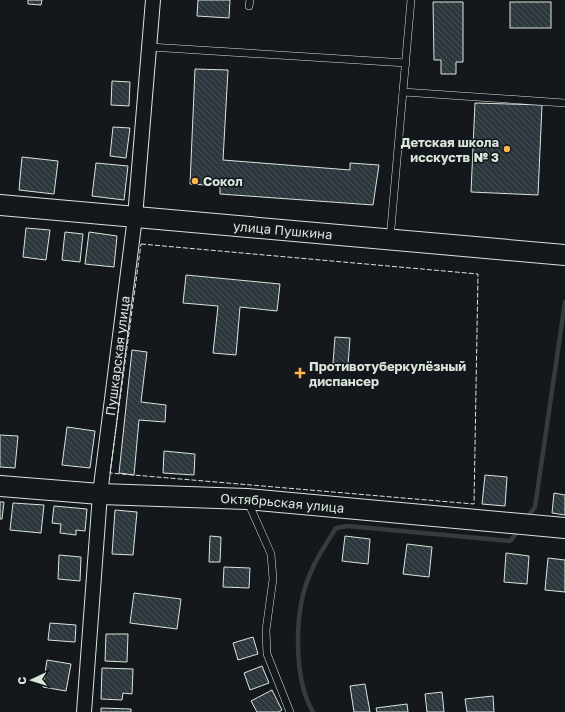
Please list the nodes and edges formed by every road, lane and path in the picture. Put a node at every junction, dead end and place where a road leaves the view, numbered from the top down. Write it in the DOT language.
graph roads {
  1 [pos="153,0"];
  2 [pos="411,0"];
  3 [pos="150,47"];
  4 [pos="406,63"];
  5 [pos="403,92"];
  6 [pos="565,103"];
  7 [pos="0,205"];
  8 [pos="135,217"];
  9 [pos="390,239"];
  10 [pos="560,254"];
  11 [pos="0,486"];
  12 [pos="100,494"];
  13 [pos="247,499"];
  14 [pos="565,528"];
  15 [pos="84,712"];
  16 [pos="290,712"];
  1 -- 3 [label="street, Пушкарская улица"];
  2 -- 4 [label="lane"];
  3 -- 4 [label="lane"];
  3 -- 8 [label="street, Пушкарская улица"];
  4 -- 5 [label="lane"];
  5 -- 6 [label="lane"];
  5 -- 9 [label="lane"];
  7 -- 8 [label="street, улица Пушкина"];
  8 -- 9 [label="street, улица Пушкина"];
  8 -- 12 [label="street, Пушкарская улица"];
  9 -- 10 [label="street, улица Пушкина"];
  11 -- 12 [label="street, Октябрьская улица"];
  12 -- 13 [label="street, Октябрьская улица"];
  12 -- 15 [label="street, Пушкарская улица"];
  13 -- 14 [label="street, Октябрьская улица"];
  13 -- 16 [label="lane"];
}
